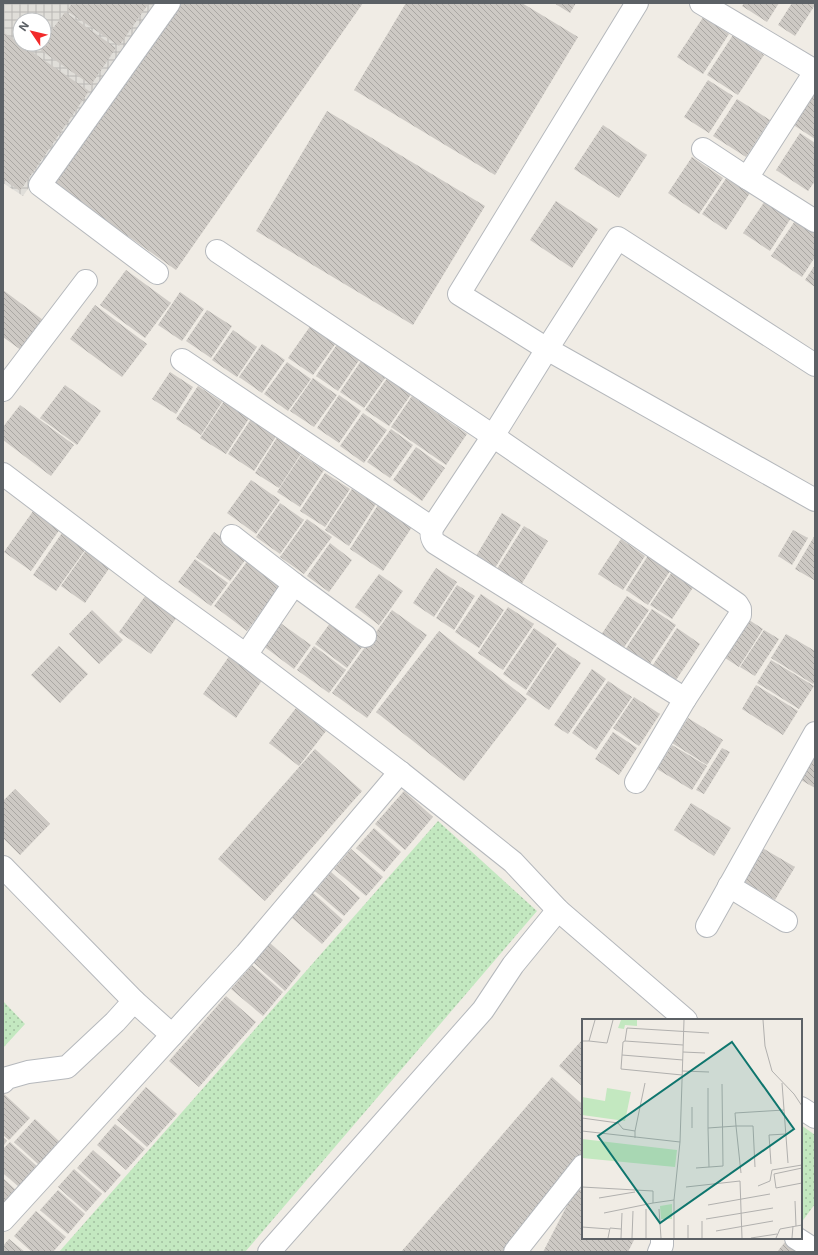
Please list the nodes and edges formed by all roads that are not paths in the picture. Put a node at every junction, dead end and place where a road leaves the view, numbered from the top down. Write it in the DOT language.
graph roads {
  1 [pos="169,3"];
  2 [pos="637,3"];
  3 [pos="701,3"];
  4 [pos="815,72"];
  5 [pos="703,149"];
  6 [pos="748,178"];
  7 [pos="815,221"];
  8 [pos="217,251"];
  9 [pos="157,273"];
  10 [pos="86,281"];
  11 [pos="547,349"];
  12 [pos="182,360"];
  13 [pos="815,364"];
  14 [pos="3,390"];
  15 [pos="493,436"];
  16 [pos="3,474"];
  17 [pos="815,500"];
  18 [pos="432,528"];
  19 [pos="232,536"];
  20 [pos="294,584"];
  21 [pos="365,636"];
  22 [pos="246,655"];
  23 [pos="686,699"];
  24 [pos="815,732"];
  25 [pos="400,772"];
  26 [pos="636,782"];
  27 [pos="3,867"];
  28 [pos="729,886"];
  29 [pos="558,910"];
  30 [pos="786,921"];
  31 [pos="707,926"];
  32 [pos="134,1001"];
  33 [pos="685,1019"];
  34 [pos="172,1035"];
  35 [pos="3,1082"];
  36 [pos="802,1109"];
  37 [pos="815,1117"];
  38 [pos="582,1167"];
  39 [pos="3,1220"];
  40 [pos="539,1222"];
  41 [pos="662,1239"];
  42 [pos="798,1239"];
  43 [pos="815,1250"];
  44 [pos="269,1252"];
  45 [pos="515,1252"];
  46 [pos="524,1252"];
  47 [pos="659,1252"];
  1 -- 9 [label="street"];
  2 -- 11 [label="street"];
  3 -- 4 [label="street"];
  4 -- 6 [label="street"];
  5 -- 6 [label="street"];
  6 -- 7 [label="street"];
  8 -- 15 [label="street"];
  10 -- 14 [label="street"];
  11 -- 13 [label="street"];
  11 -- 15 [label="street"];
  11 -- 17 [label="street"];
  12 -- 18 [label="street"];
  15 -- 18 [label="street"];
  15 -- 23 [label="street"];
  16 -- 22 [label="street"];
  18 -- 23 [label="street"];
  19 -- 20 [label="street"];
  20 -- 21 [label="street"];
  20 -- 22 [label="street"];
  22 -- 25 [label="street"];
  23 -- 26 [label="street"];
  24 -- 28 [label="street"];
  25 -- 29 [label="street"];
  25 -- 34 [label="street"];
  27 -- 32 [label="street"];
  28 -- 30 [label="street"];
  28 -- 31 [label="street"];
  29 -- 33 [label="street"];
  29 -- 44 [label="street"];
  32 -- 34 [label="street"];
  32 -- 35 [label="street"];
  34 -- 39 [label="street"];
  36 -- 37 [label="street"];
  38 -- 40 [label="street"];
  40 -- 45 [label="street"];
  40 -- 46 [label="street"];
  41 -- 47 [label="street"];
  42 -- 43 [label="street"];
}
